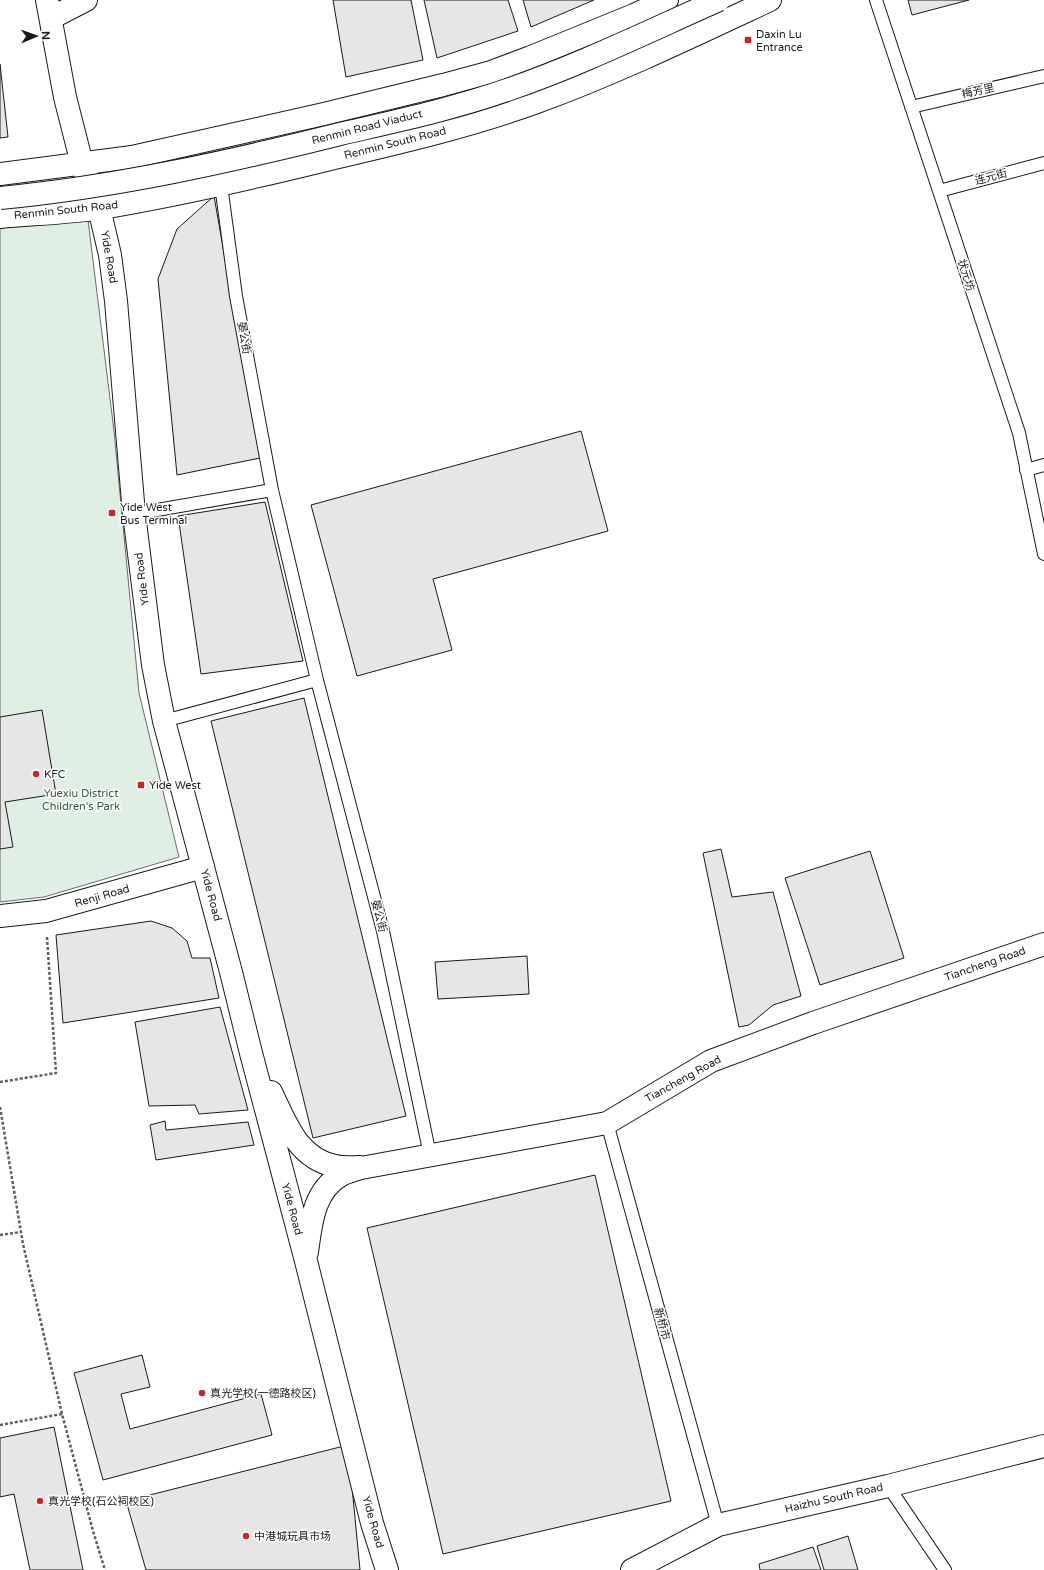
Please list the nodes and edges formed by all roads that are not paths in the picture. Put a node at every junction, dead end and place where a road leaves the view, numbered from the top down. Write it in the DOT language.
graph roads {
  1 [pos="86,0"];
  2 [pos="667,0"];
  3 [pos="718,0"];
  4 [pos="770,0"];
  5 [pos="876,0"];
  6 [pos="49,9"];
  7 [pos="1044,76"];
  8 [pos="911,107"];
  9 [pos="82,164"];
  10 [pos="1044,164"];
  11 [pos="0,174"];
  12 [pos="222,185"];
  13 [pos="939,191"];
  14 [pos="0,198"];
  15 [pos="99,208"];
  16 [pos="0,217"];
  17 [pos="1044,465"];
  18 [pos="1026,470"];
  19 [pos="272,490"];
  20 [pos="134,514"];
  21 [pos="1042,532"];
  22 [pos="1044,554"];
  23 [pos="317,680"];
  24 [pos="164,721"];
  25 [pos="203,867"];
  26 [pos="0,916"];
  27 [pos="1044,944"];
  28 [pos="251,1053"];
  29 [pos="607,1123"];
  30 [pos="430,1155"];
  31 [pos="361,1168"];
  32 [pos="306,1261"];
  33 [pos="1044,1446"];
  34 [pos="888,1486"];
  35 [pos="718,1525"];
  36 [pos="387,1570"];
  37 [pos="632,1570"];
  38 [pos="945,1570"];
  1 -- 6 [label="main road"];
  2 -- 9 [label="main road"];
  3 -- 14 [label="main road, Renmin Road Viaduct, bridge"];
  4 -- 12 [label="main road, Renmin South Road"];
  5 -- 8 [label="lane, 状元坊"];
  6 -- 9 [label="main road, Yide Road"];
  7 -- 8 [label="lane, 梅芳里"];
  8 -- 13 [label="lane, 状元坊"];
  9 -- 11 [label="main road"];
  9 -- 15 [label="main road, Yide Road"];
  10 -- 13 [label="lane, 连元街"];
  12 -- 15 [label="main road, Renmin South Road"];
  12 -- 19 [label="lane, 晏公街"];
  13 -- 18 [label="lane, 状元坊"];
  15 -- 16 [label="main road, Renmin South Road"];
  15 -- 20 [label="main road, Yide Road"];
  17 -- 18 [label="lane"];
  18 -- 21 [label="lane, 状元坊"];
  19 -- 20 [label="lane"];
  19 -- 23 [label="lane, 晏公街"];
  20 -- 24 [label="main road, Yide Road"];
  21 -- 22 [label="lane, 状元坊"];
  23 -- 24 [label="lane"];
  23 -- 30 [label="lane, 晏公街"];
  24 -- 25 [label="main road, Yide Road"];
  25 -- 26 [label="main road, Renji Road"];
  25 -- 28 [label="main road, Yide Road"];
  27 -- 29 [label="main road, Tiancheng Road"];
  28 -- 31 [label="main road"];
  28 -- 32 [label="main road, Yide Road"];
  29 -- 30 [label="main road, Tiancheng Road"];
  29 -- 35 [label="lane, 新桥市"];
  30 -- 31 [label="main road, Tiancheng Road"];
  31 -- 32 [label="main road"];
  32 -- 36 [label="main road, Yide Road"];
  33 -- 34 [label="main road, Haizhu South Road"];
  34 -- 35 [label="main road, Haizhu South Road"];
  34 -- 38 [label="lane"];
  35 -- 37 [label="main road, Haizhu South Road"];
}
